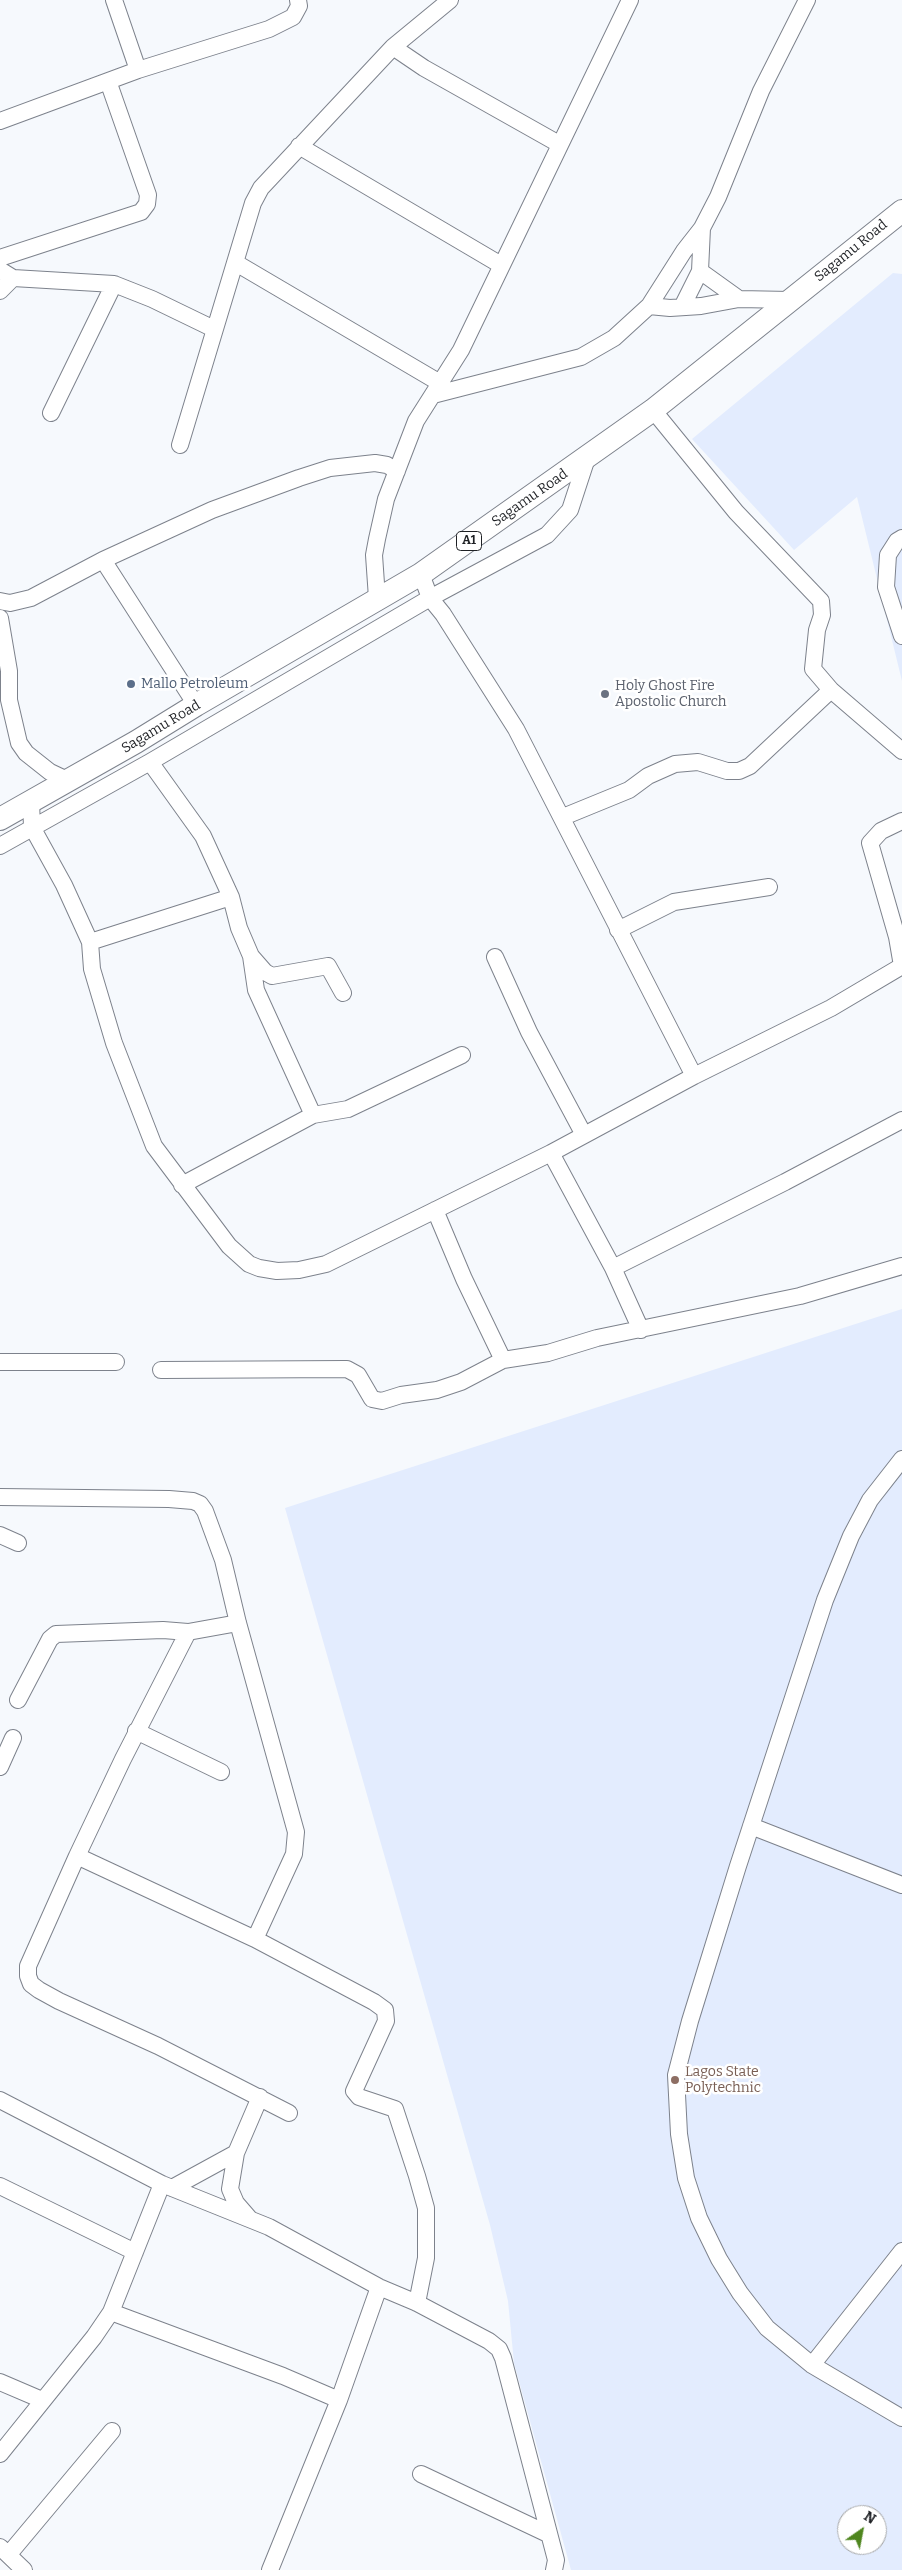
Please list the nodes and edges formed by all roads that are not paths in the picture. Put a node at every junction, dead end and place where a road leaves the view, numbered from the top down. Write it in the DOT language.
graph roads {
  1 [pos="114,0"];
  2 [pos="298,0"];
  3 [pos="450,0"];
  4 [pos="630,0"];
  5 [pos="807,0"];
  6 [pos="393,47"];
  7 [pos="138,70"];
  8 [pos="108,81"];
  9 [pos="0,121"];
  10 [pos="559,144"];
  11 [pos="299,146"];
  12 [pos="902,210"];
  13 [pos="702,228"];
  14 [pos="0,258"];
  15 [pos="236,263"];
  16 [pos="501,265"];
  17 [pos="700,271"];
  18 [pos="6,274"];
  19 [pos="114,284"];
  20 [pos="0,291"];
  21 [pos="739,299"];
  22 [pos="790,300"];
  23 [pos="649,306"];
  24 [pos="682,307"];
  25 [pos="214,329"];
  26 [pos="436,389"];
  27 [pos="653,410"];
  28 [pos="50,414"];
  29 [pos="180,445"];
  30 [pos="587,458"];
  31 [pos="397,471"];
  32 [pos="902,538"];
  33 [pos="103,560"];
  34 [pos="421,574"];
  35 [pos="377,598"];
  36 [pos="430,598"];
  37 [pos="0,601"];
  38 [pos="0,618"];
  39 [pos="902,636"];
  40 [pos="831,690"];
  41 [pos="196,705"];
  42 [pos="902,751"];
  43 [pos="150,762"];
  44 [pos="69,781"];
  45 [pos="31,802"];
  46 [pos="563,817"];
  47 [pos="0,819"];
  48 [pos="902,821"];
  49 [pos="32,827"];
  50 [pos="0,846"];
  51 [pos="769,886"];
  52 [pos="231,897"];
  53 [pos="618,930"];
  54 [pos="90,942"];
  55 [pos="251,956"];
  56 [pos="494,957"];
  57 [pos="902,966"];
  58 [pos="343,993"];
  59 [pos="462,1055"];
  60 [pos="694,1076"];
  61 [pos="313,1115"];
  62 [pos="902,1120"];
  63 [pos="584,1134"];
  64 [pos="551,1153"];
  65 [pos="182,1185"];
  66 [pos="436,1210"];
  67 [pos="902,1266"];
  68 [pos="613,1268"];
  69 [pos="641,1330"];
  70 [pos="503,1360"];
  71 [pos="0,1362"];
  72 [pos="116,1362"];
  73 [pos="161,1370"];
  74 [pos="902,1459"];
  75 [pos="0,1497"];
  76 [pos="0,1535"];
  77 [pos="18,1544"];
  78 [pos="238,1623"];
  79 [pos="188,1632"];
  80 [pos="18,1700"];
  81 [pos="136,1731"];
  82 [pos="13,1738"];
  83 [pos="0,1767"];
  84 [pos="221,1772"];
  85 [pos="751,1826"];
  86 [pos="77,1856"];
  87 [pos="902,1885"];
  88 [pos="255,1939"];
  89 [pos="260,2098"];
  90 [pos="0,2100"];
  91 [pos="289,2113"];
  92 [pos="236,2153"];
  93 [pos="0,2186"];
  94 [pos="167,2186"];
  95 [pos="249,2218"];
  96 [pos="902,2250"];
  97 [pos="136,2252"];
  98 [pos="379,2287"];
  99 [pos="417,2303"];
  100 [pos="111,2312"];
  101 [pos="812,2365"];
  102 [pos="0,2382"];
  103 [pos="42,2400"];
  104 [pos="339,2400"];
  105 [pos="900,2414"];
  106 [pos="112,2431"];
  107 [pos="0,2454"];
  108 [pos="421,2474"];
  109 [pos="548,2534"];
  110 [pos="4,2550"];
  111 [pos="24,2570"];
  112 [pos="270,2570"];
  113 [pos="554,2570"];
  1 -- 7 [label="street"];
  2 -- 7 [label="street"];
  3 -- 6 [label="street"];
  4 -- 10 [label="street"];
  5 -- 13 [label="street"];
  6 -- 10 [label="street"];
  6 -- 11 [label="street"];
  7 -- 8 [label="street"];
  8 -- 9 [label="street"];
  8 -- 14 [label="street"];
  10 -- 16 [label="street"];
  11 -- 15 [label="street"];
  11 -- 16 [label="street"];
  12 -- 22 [label="highway, Sagamu Road / A1"];
  13 -- 17 [label="street"];
  13 -- 23 [label="street"];
  15 -- 25 [label="street"];
  15 -- 26 [label="street"];
  16 -- 26 [label="street"];
  17 -- 21 [label="street"];
  17 -- 24 [label="street"];
  18 -- 19 [label="street"];
  18 -- 20 [label="street"];
  19 -- 25 [label="street"];
  19 -- 28 [label="street"];
  21 -- 22 [label="street"];
  21 -- 24 [label="street"];
  22 -- 27 [label="highway, Sagamu Road / A1"];
  23 -- 24 [label="street"];
  23 -- 26 [label="street"];
  25 -- 29 [label="street"];
  26 -- 31 [label="street"];
  27 -- 30 [label="highway, Sagamu Road / A1"];
  27 -- 40 [label="street"];
  30 -- 34 [label="highway, Sagamu Road / A1"];
  30 -- 36 [label="street"];
  31 -- 33 [label="street"];
  31 -- 35 [label="street"];
  32 -- 39 [label="street"];
  33 -- 37 [label="street"];
  33 -- 41 [label="street"];
  34 -- 35 [label="highway, Sagamu Road / A1"];
  34 -- 36 [label="street"];
  35 -- 41 [label="highway, Sagamu Road / A1"];
  36 -- 43 [label="street"];
  36 -- 46 [label="street"];
  38 -- 44 [label="street"];
  40 -- 42 [label="street"];
  40 -- 46 [label="street"];
  41 -- 44 [label="highway, Sagamu Road / A1"];
  43 -- 49 [label="street"];
  43 -- 52 [label="street"];
  44 -- 45 [label="highway, Sagamu Road / A1"];
  45 -- 47 [label="highway, Sagamu Road / A1"];
  45 -- 49 [label="street"];
  46 -- 53 [label="street"];
  48 -- 57 [label="street"];
  49 -- 50 [label="street"];
  49 -- 54 [label="street"];
  51 -- 53 [label="street"];
  52 -- 54 [label="street"];
  52 -- 55 [label="street"];
  53 -- 60 [label="street"];
  54 -- 65 [label="street"];
  55 -- 58 [label="street"];
  55 -- 61 [label="street"];
  56 -- 63 [label="street"];
  57 -- 60 [label="street"];
  59 -- 61 [label="street"];
  60 -- 63 [label="street"];
  61 -- 65 [label="street"];
  62 -- 68 [label="street"];
  63 -- 64 [label="street"];
  64 -- 66 [label="street"];
  64 -- 68 [label="street"];
  65 -- 66 [label="street"];
  66 -- 70 [label="street"];
  67 -- 69 [label="street"];
  68 -- 69 [label="street"];
  69 -- 70 [label="street"];
  70 -- 73 [label="street"];
  71 -- 72 [label="street"];
  74 -- 85 [label="street"];
  75 -- 78 [label="street"];
  76 -- 77 [label="street"];
  78 -- 79 [label="street"];
  78 -- 88 [label="street"];
  79 -- 80 [label="street"];
  79 -- 81 [label="street"];
  81 -- 84 [label="street"];
  81 -- 86 [label="street"];
  82 -- 83 [label="street"];
  85 -- 87 [label="street"];
  85 -- 101 [label="street"];
  86 -- 88 [label="street"];
  86 -- 89 [label="street"];
  88 -- 99 [label="street"];
  89 -- 91 [label="street"];
  89 -- 92 [label="street"];
  90 -- 94 [label="street"];
  92 -- 94 [label="street"];
  92 -- 95 [label="street"];
  93 -- 97 [label="street"];
  94 -- 95 [label="street"];
  94 -- 97 [label="street"];
  95 -- 98 [label="street"];
  96 -- 101 [label="street"];
  97 -- 100 [label="street"];
  98 -- 99 [label="street"];
  98 -- 104 [label="street"];
  99 -- 109 [label="street"];
  100 -- 103 [label="street"];
  100 -- 104 [label="street"];
  101 -- 105 [label="street"];
  102 -- 103 [label="street"];
  103 -- 107 [label="street"];
  104 -- 112 [label="street"];
  106 -- 110 [label="street"];
  108 -- 109 [label="street"];
  109 -- 113 [label="street"];
  110 -- 111 [label="street"];
}
